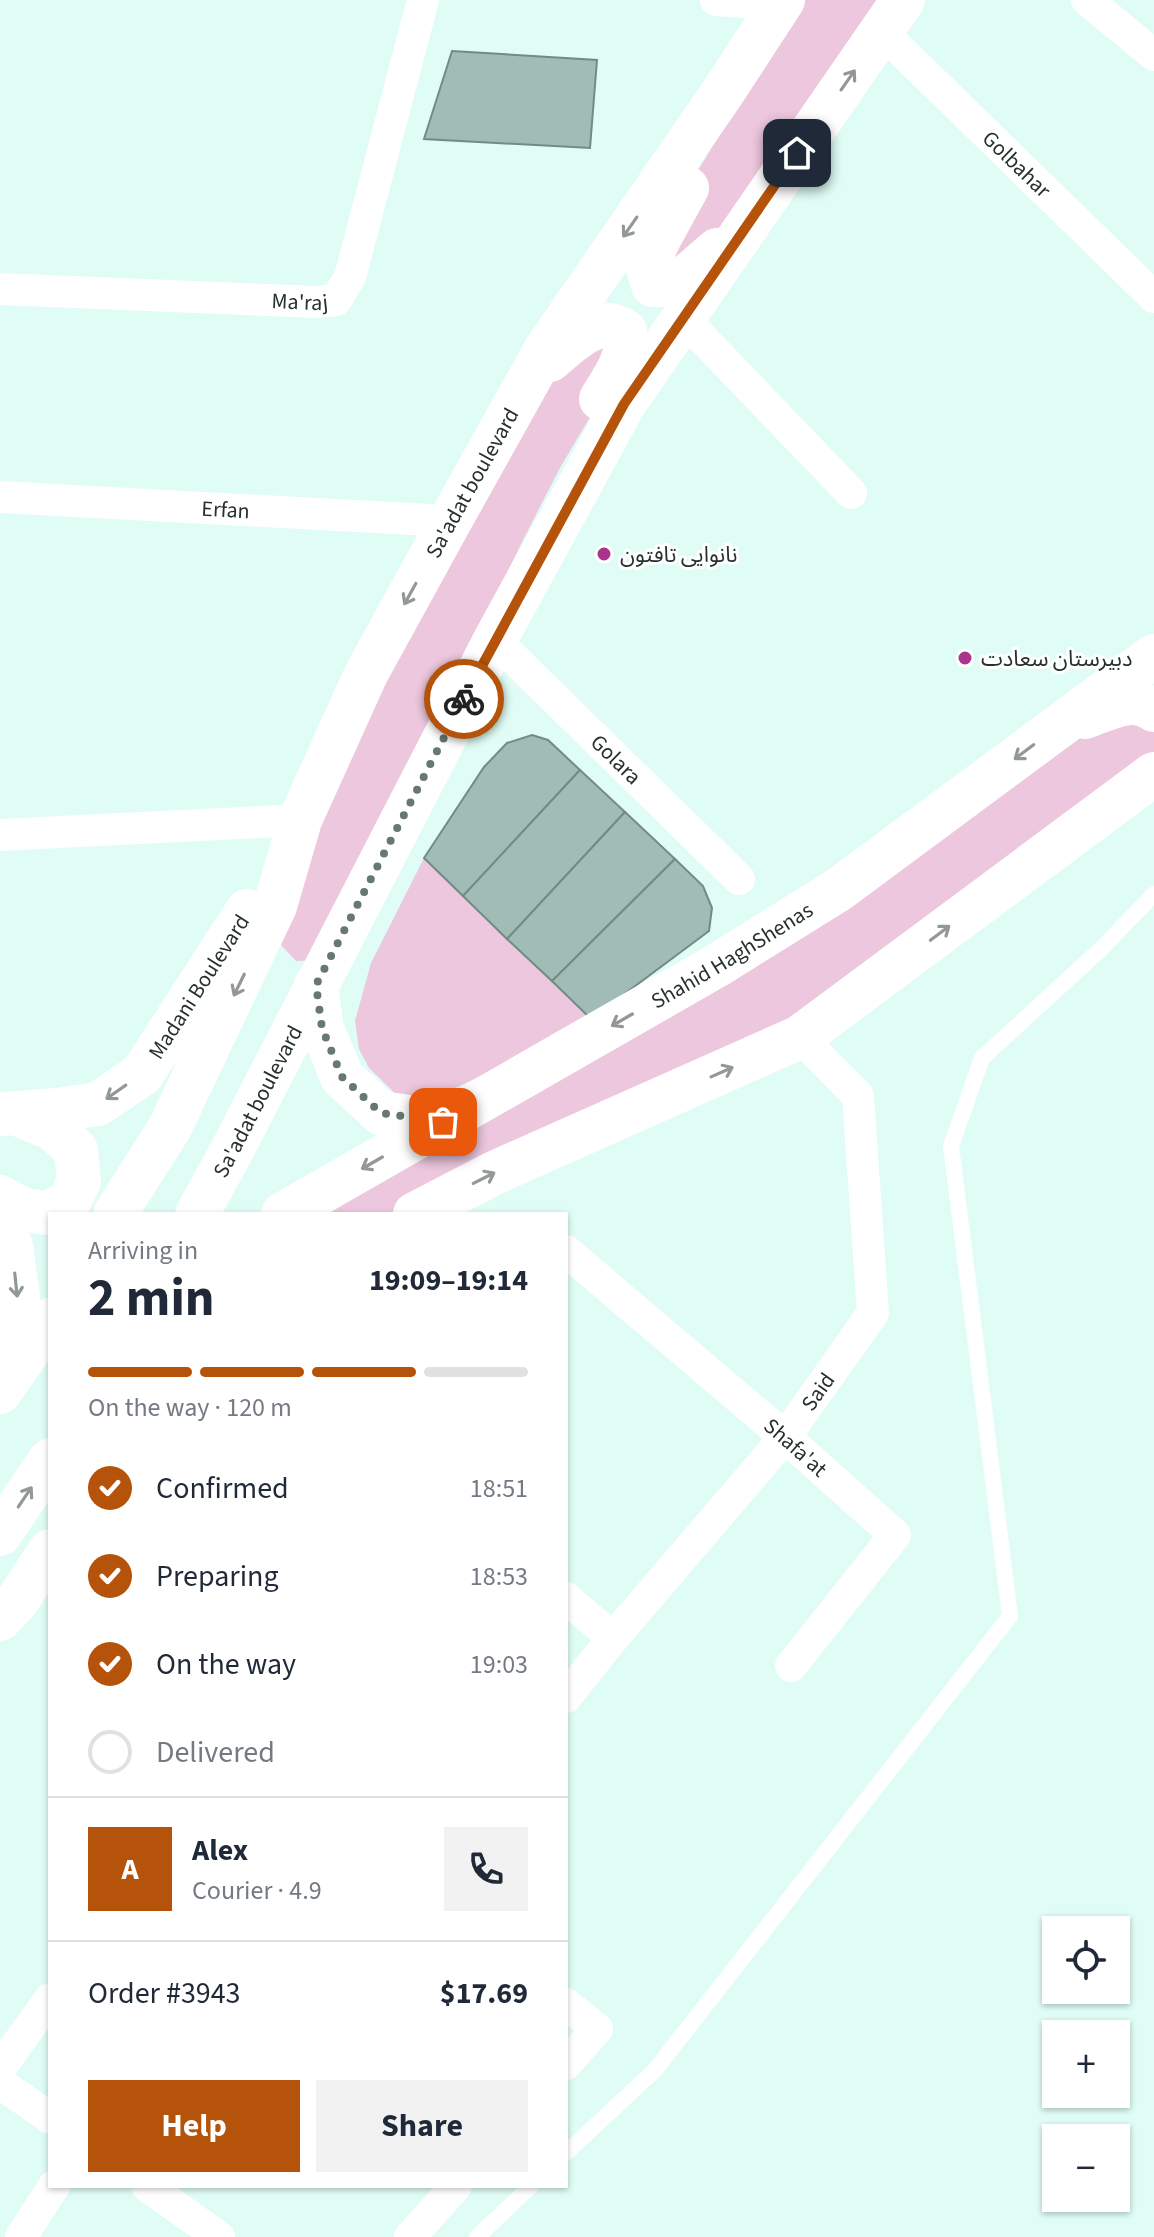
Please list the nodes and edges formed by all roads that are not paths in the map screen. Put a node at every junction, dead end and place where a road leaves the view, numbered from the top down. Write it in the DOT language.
graph roads {
  1 [pos="423,0"];
  2 [pos="716,0"];
  3 [pos="1087,0"];
  4 [pos="787,1"];
  5 [pos="892,16"];
  6 [pos="1154,55"];
  7 [pos="746,227"];
  8 [pos="0,289"];
  9 [pos="1154,297"];
  10 [pos="683,318"];
  11 [pos="530,376"];
  12 [pos="851,493"];
  13 [pos="0,497"];
  14 [pos="450,521"];
  15 [pos="487,655"];
  16 [pos="1154,656"];
  17 [pos="1154,710"];
  18 [pos="1061,725"];
  19 [pos="1154,758"];
  20 [pos="1154,774"];
  21 [pos="1112,805"];
  22 [pos="300,820"];
  23 [pos="0,835"];
  24 [pos="739,879"];
  25 [pos="1154,894"];
  26 [pos="316,985"];
  27 [pos="800,1037"];
  28 [pos="7,1113"];
  29 [pos="443,1122"];
  30 [pos="0,1197"];
  31 [pos="50,1212"];
  32 [pos="116,1212"];
  33 [pos="198,1212"];
  34 [pos="286,1212"];
  35 [pos="419,1212"];
  36 [pos="48,1213"];
  37 [pos="0,1229"];
  38 [pos="568,1253"];
  39 [pos="48,1323"];
  40 [pos="0,1340"];
  41 [pos="0,1392"];
  42 [pos="785,1437"];
  43 [pos="48,1463"];
  44 [pos="0,1534"];
  45 [pos="46,1568"];
  46 [pos="568,1600"];
  47 [pos="0,1619"];
  48 [pos="613,1638"];
  49 [pos="791,1666"];
  50 [pos="568,1694"];
  51 [pos="48,2002"];
  52 [pos="568,2006"];
  53 [pos="568,2062"];
  54 [pos="0,2068"];
  55 [pos="0,2083"];
  56 [pos="48,2117"];
  57 [pos="568,2151"];
  58 [pos="53,2188"];
  59 [pos="150,2188"];
  60 [pos="454,2188"];
  61 [pos="529,2188"];
  62 [pos="21,2237"];
  63 [pos="219,2237"];
  64 [pos="410,2237"];
  65 [pos="477,2237"];
  1 -- 8 [label="street, Ma'raj"];
  2 -- 4 [label="street"];
  3 -- 6 [label="street"];
  4 -- 7 [label="main road"];
  4 -- 11 [label="main road, Sa'adat boulevard, one-way"];
  7 -- 5 [label="main road, Sa'adat boulevard, one-way"];
  5 -- 9 [label="street, Golbahar"];
  7 -- 10 [label="main road, Sa'adat boulevard"];
  10 -- 12 [label="street"];
  10 -- 15 [label="main road, Sa'adat boulevard"];
  11 -- 14 [label="main road, Sa'adat boulevard"];
  11 -- 15 [label="main road"];
  13 -- 14 [label="street, Erfan"];
  14 -- 22 [label="main road, Sa'adat boulevard, one-way"];
  15 -- 24 [label="street, Golara"];
  15 -- 26 [label="main road, Sa'adat boulevard"];
  16 -- 18 [label="main road, Shahid HaghShenas"];
  17 -- 18 [label="main road"];
  18 -- 29 [label="main road, Shahid HaghShenas, one-way"];
  19 -- 21 [label="main road"];
  20 -- 21 [label="main road"];
  27 -- 21 [label="main road, one-way"];
  22 -- 23 [label="street"];
  22 -- 28 [label="main road, Madani Boulevard, one-way"];
  22 -- 32 [label="main road, Sa'adat boulevard, one-way"];
  25 -- 57 [label="lane"];
  26 -- 29 [label="main road"];
  26 -- 33 [label="main road, Sa'adat boulevard"];
  35 -- 27 [label="main road, one-way"];
  27 -- 42 [label="street, Said"];
  28 -- 31 [label="main road, Madani Boulevard"];
  29 -- 34 [label="main road, Shahid HaghShenas, one-way"];
  30 -- 36 [label="main road, Madani Boulevard"];
  37 -- 40 [label="main road, one-way"];
  38 -- 42 [label="street, Shafa'at"];
  39 -- 41 [label="main road"];
  42 -- 48 [label="street, Said"];
  42 -- 49 [label="street, Shafa'at"];
  44 -- 43 [label="main road, one-way"];
  45 -- 47 [label="main road"];
  46 -- 48 [label="street"];
  48 -- 50 [label="street, Said"];
  51 -- 54 [label="street"];
  52 -- 53 [label="street"];
  55 -- 56 [label="street"];
  58 -- 62 [label="street"];
  59 -- 63 [label="street"];
  60 -- 64 [label="street"];
  61 -- 65 [label="lane"];
}
